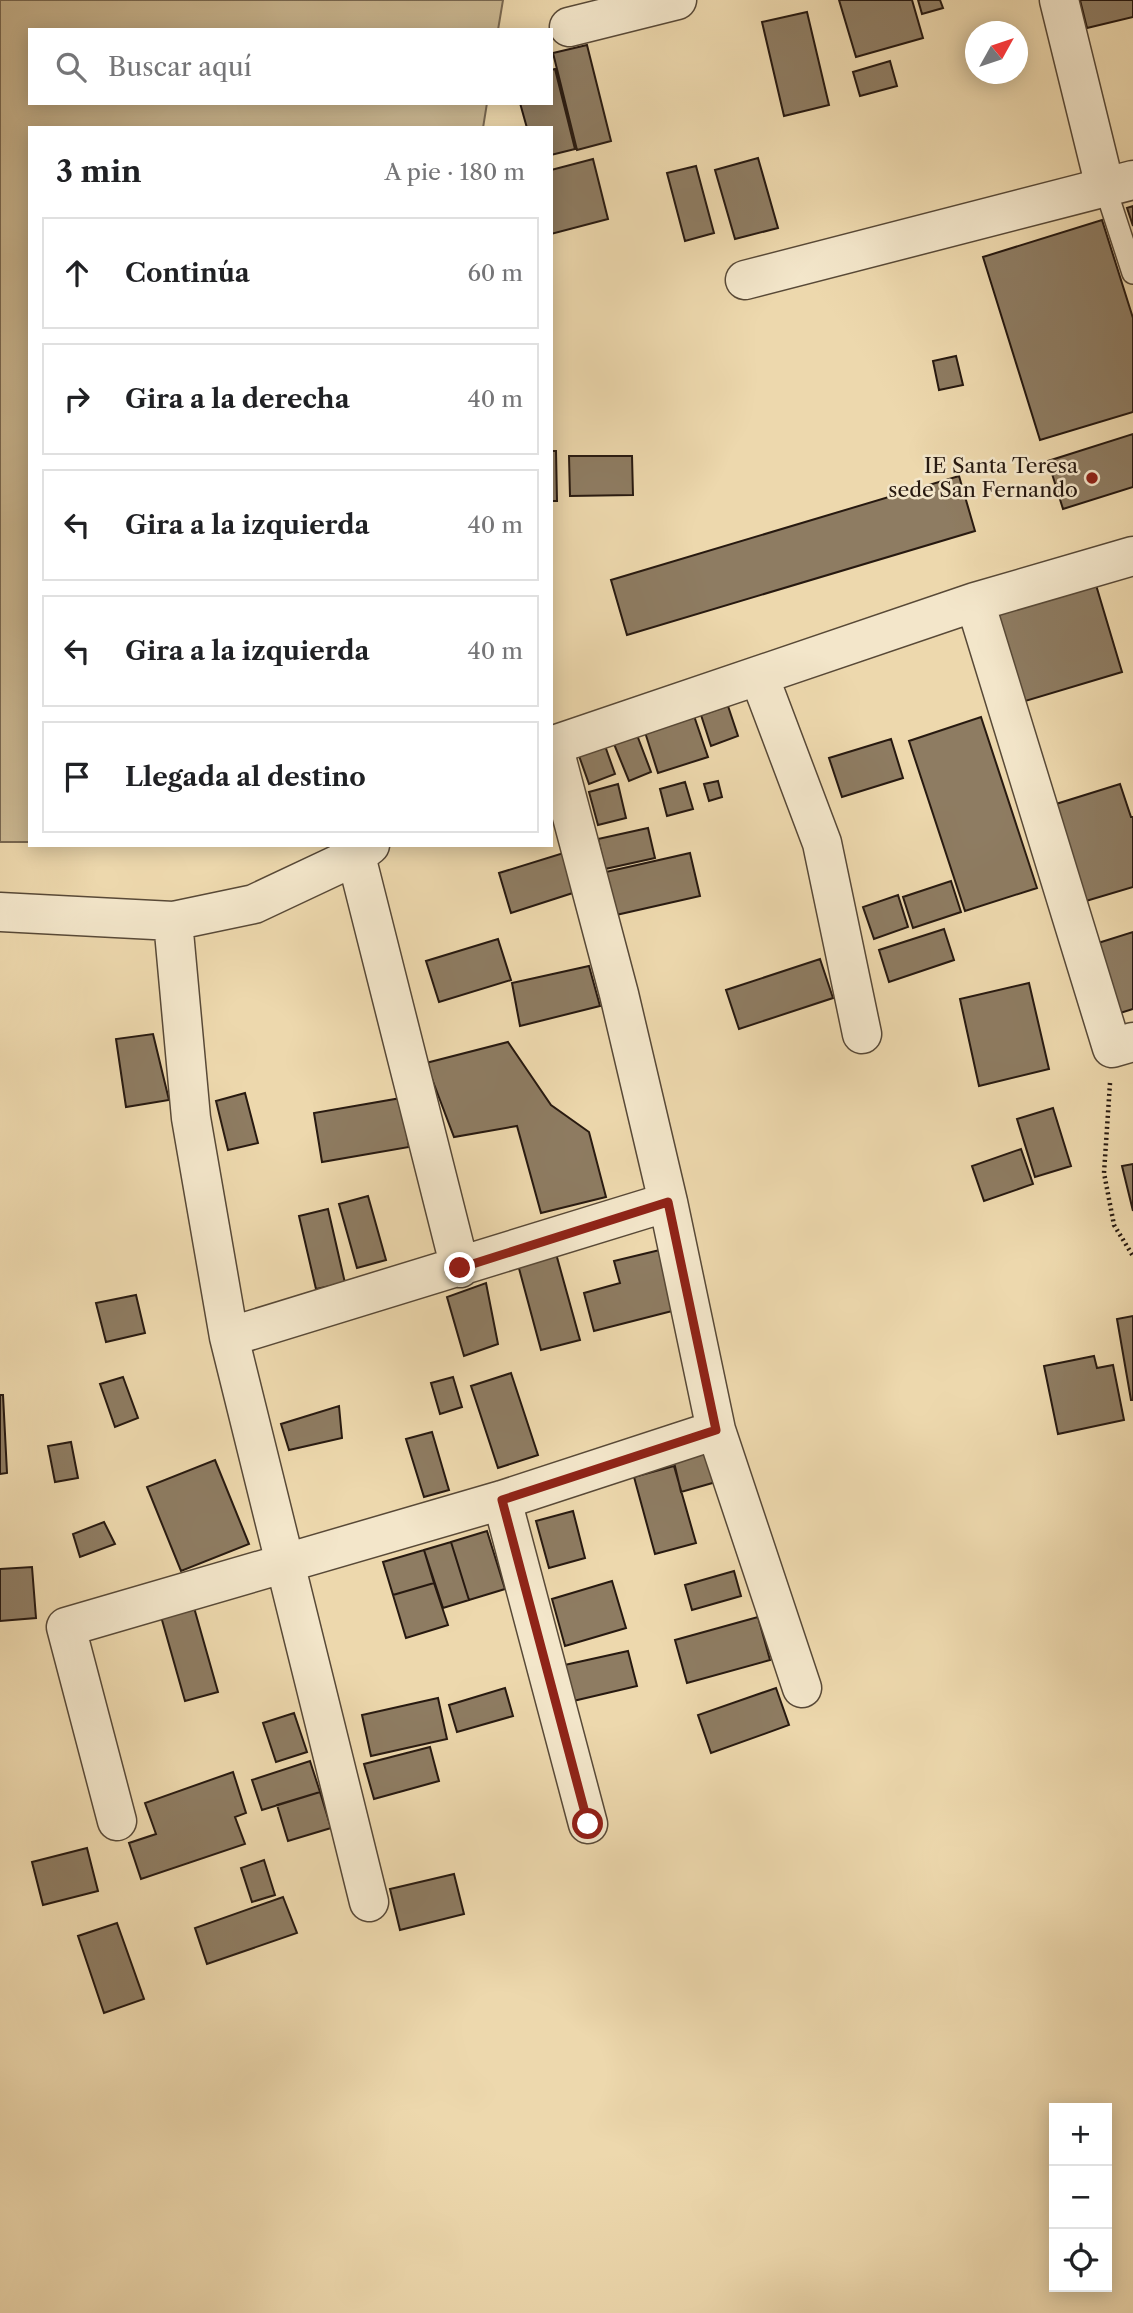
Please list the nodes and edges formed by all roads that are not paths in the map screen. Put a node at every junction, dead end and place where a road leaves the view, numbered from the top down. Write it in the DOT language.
graph roads {
  1 [pos="677,0"];
  2 [pos="1059,0"];
  3 [pos="569,27"];
  4 [pos="1119,184"];
  5 [pos="1133,273"];
  6 [pos="745,280"];
  7 [pos="1133,556"];
  8 [pos="975,602"];
  9 [pos="759,676"];
  10 [pos="553,742"];
  11 [pos="553,746"];
  12 [pos="363,850"];
  13 [pos="0,912"];
  14 [pos="173,921"];
  15 [pos="862,1034"];
  16 [pos="1123,1045"];
  17 [pos="668,1202"];
  18 [pos="460,1268"];
  19 [pos="229,1337"];
  20 [pos="716,1430"];
  21 [pos="502,1500"];
  22 [pos="286,1562"];
  23 [pos="802,1688"];
  24 [pos="117,1821"];
  25 [pos="588,1824"];
  26 [pos="369,1902"];
  1 -- 3 [label="street"];
  2 -- 4 [label="street"];
  4 -- 5 [label="lane"];
  4 -- 6 [label="street"];
  7 -- 8 [label="street"];
  8 -- 9 [label="street"];
  8 -- 16 [label="street"];
  9 -- 10 [label="street"];
  9 -- 15 [label="street"];
  11 -- 17 [label="street"];
  12 -- 14 [label="street"];
  12 -- 18 [label="street"];
  13 -- 14 [label="street"];
  14 -- 19 [label="street"];
  17 -- 18 [label="street"];
  17 -- 20 [label="street"];
  18 -- 19 [label="street"];
  19 -- 22 [label="street"];
  20 -- 21 [label="street"];
  20 -- 23 [label="street"];
  21 -- 22 [label="street"];
  21 -- 25 [label="street"];
  22 -- 24 [label="street"];
  22 -- 26 [label="street"];
}
